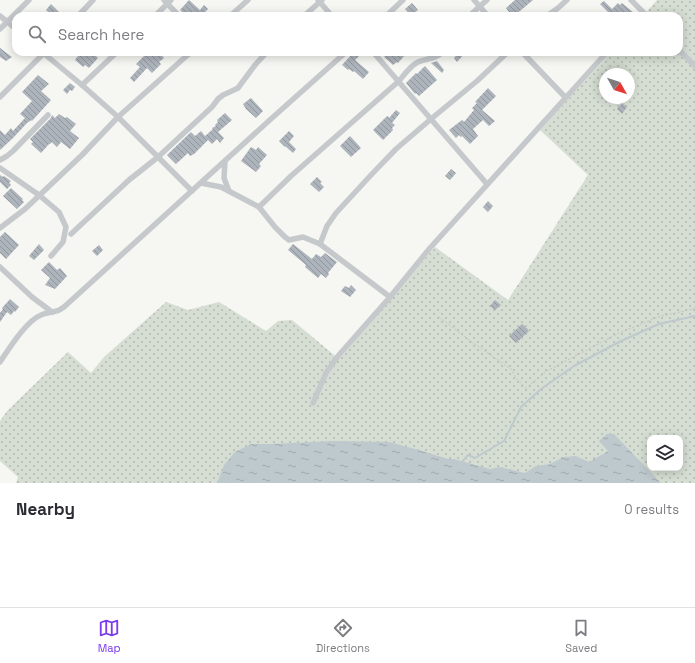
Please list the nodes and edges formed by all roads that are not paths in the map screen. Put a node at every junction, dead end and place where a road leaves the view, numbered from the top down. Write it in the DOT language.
graph roads {
  1 [pos="29,0"];
  2 [pos="93,0"];
  3 [pos="248,0"];
  4 [pos="403,0"];
  5 [pos="474,0"];
  6 [pos="487,0"];
  7 [pos="567,0"];
  8 [pos="631,0"];
  9 [pos="168,1"];
  10 [pos="320,1"];
  11 [pos="480,7"];
  12 [pos="18,12"];
  13 [pos="82,12"];
  14 [pos="158,12"];
  15 [pos="176,12"];
  16 [pos="234,12"];
  17 [pos="308,12"];
  18 [pos="329,12"];
  19 [pos="390,12"];
  20 [pos="474,12"];
  21 [pos="484,12"];
  22 [pos="552,12"];
  23 [pos="643,12"];
  24 [pos="0,16"];
  25 [pos="12,18"];
  26 [pos="8,22"];
  27 [pos="12,26"];
  28 [pos="0,29"];
  29 [pos="683,54"];
  30 [pos="41,56"];
  31 [pos="48,56"];
  32 [pos="113,56"];
  33 [pos="187,56"];
  34 [pos="263,56"];
  35 [pos="342,56"];
  36 [pos="377,56"];
  37 [pos="437,56"];
  38 [pos="504,56"];
  39 [pos="526,56"];
  40 [pos="603,56"];
  41 [pos="695,66"];
  42 [pos="399,81"];
  43 [pos="82,85"];
  44 [pos="0,97"];
  45 [pos="566,97"];
  46 [pos="48,115"];
  47 [pos="118,117"];
  48 [pos="431,119"];
  49 [pos="158,157"];
  50 [pos="0,160"];
  51 [pos="225,161"];
  52 [pos="0,168"];
  53 [pos="201,183"];
  54 [pos="487,184"];
  55 [pos="192,191"];
  56 [pos="229,192"];
  57 [pos="39,195"];
  58 [pos="259,207"];
  59 [pos="0,228"];
  60 [pos="71,234"];
  61 [pos="320,244"];
  62 [pos="51,256"];
  63 [pos="0,267"];
  64 [pos="390,298"];
  65 [pos="52,312"];
  66 [pos="0,362"];
  67 [pos="313,403"];
  1 -- 12 [label="street"];
  2 -- 13 [label="street"];
  3 -- 16 [label="street"];
  4 -- 19 [label="street"];
  5 -- 11 [label="street"];
  6 -- 11 [label="street"];
  7 -- 22 [label="street"];
  8 -- 23 [label="street"];
  9 -- 14 [label="street"];
  9 -- 15 [label="street"];
  10 -- 17 [label="street"];
  10 -- 18 [label="street"];
  11 -- 20 [label="street"];
  11 -- 21 [label="street"];
  24 -- 26 [label="street"];
  25 -- 26 [label="street"];
  26 -- 27 [label="street"];
  26 -- 28 [label="street"];
  29 -- 41 [label="street"];
  30 -- 44 [label="street"];
  31 -- 43 [label="street"];
  32 -- 43 [label="street"];
  33 -- 47 [label="street"];
  34 -- 49 [label="street"];
  35 -- 51 [label="street"];
  36 -- 42 [label="street"];
  37 -- 42 [label="street"];
  38 -- 48 [label="street"];
  39 -- 45 [label="street"];
  40 -- 45 [label="street"];
  42 -- 48 [label="street"];
  42 -- 58 [label="street"];
  43 -- 47 [label="street"];
  45 -- 54 [label="street"];
  46 -- 50 [label="street"];
  47 -- 49 [label="street"];
  47 -- 57 [label="street"];
  48 -- 54 [label="street"];
  48 -- 61 [label="street"];
  49 -- 55 [label="street"];
  49 -- 60 [label="street"];
  51 -- 53 [label="street"];
  51 -- 56 [label="street"];
  52 -- 57 [label="street"];
  53 -- 55 [label="street"];
  53 -- 56 [label="street"];
  54 -- 64 [label="street"];
  55 -- 65 [label="street"];
  56 -- 58 [label="street"];
  57 -- 59 [label="street"];
  57 -- 62 [label="street"];
  58 -- 61 [label="street"];
  61 -- 64 [label="street"];
  63 -- 65 [label="street"];
  64 -- 67 [label="street"];
  65 -- 66 [label="street"];
}
